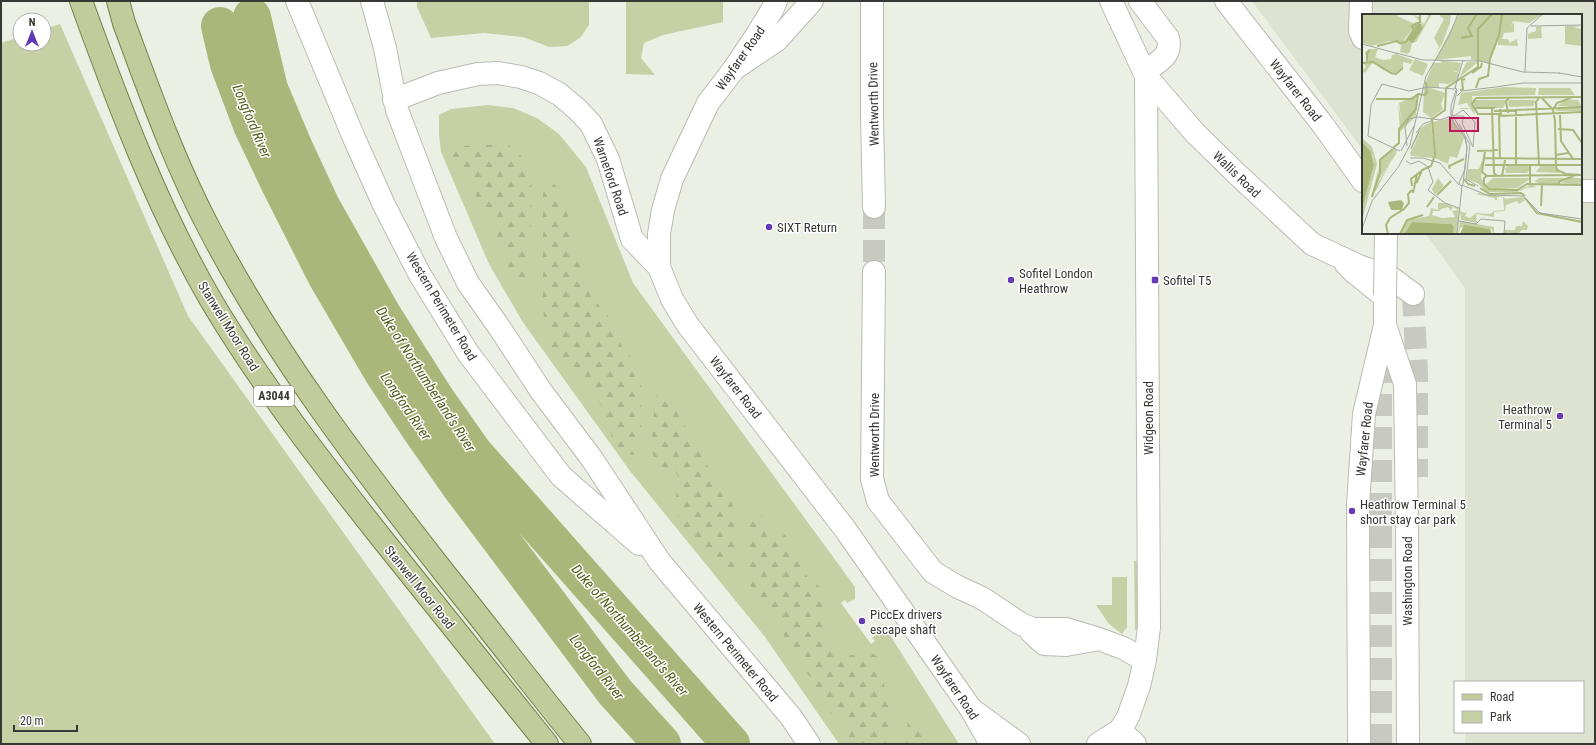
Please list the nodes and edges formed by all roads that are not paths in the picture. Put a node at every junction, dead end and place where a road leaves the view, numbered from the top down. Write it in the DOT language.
graph roads {
  1 [pos="80,1"];
  2 [pos="118,1"];
  3 [pos="297,1"];
  4 [pos="372,1"];
  5 [pos="776,1"];
  6 [pos="812,1"];
  7 [pos="872,1"];
  8 [pos="1110,1"];
  9 [pos="1140,1"];
  10 [pos="1226,1"];
  11 [pos="1361,1"];
  12 [pos="1362,36"];
  13 [pos="734,69"];
  14 [pos="1145,74"];
  15 [pos="394,100"];
  16 [pos="1362,181"];
  17 [pos="1582,191"];
  18 [pos="1595,191"];
  19 [pos="874,207"];
  20 [pos="1386,234"];
  21 [pos="1342,258"];
  22 [pos="659,267"];
  23 [pos="874,272"];
  24 [pos="1383,294"];
  25 [pos="1412,294"];
  26 [pos="1385,325"];
  27 [pos="660,562"];
  28 [pos="1145,660"];
  29 [pos="971,709"];
  30 [pos="1128,737"];
  31 [pos="546,744"];
  32 [pos="580,744"];
  33 [pos="809,744"];
  34 [pos="991,744"];
  35 [pos="1019,744"];
  36 [pos="1098,744"];
  37 [pos="1359,744"];
  38 [pos="1408,744"];
  1 -- 31 [label="main road, Stanwell Moor Road / A3044"];
  2 -- 32 [label="main road, A3044"];
  3 -- 27 [label="street, Western Perimeter Road"];
  4 -- 15 [label="street, Western Perimeter Road"];
  5 -- 13 [label="street, Wayfarer Road"];
  6 -- 13 [label="street"];
  7 -- 19 [label="street, Wentworth Drive"];
  8 -- 14 [label="street, Wallis Road"];
  9 -- 14 [label="street"];
  10 -- 16 [label="street, Wayfarer Road"];
  11 -- 12 [label="street"];
  13 -- 22 [label="street, Wayfarer Road"];
  14 -- 21 [label="street, Wallis Road"];
  14 -- 28 [label="street, Widgeon Road"];
  15 -- 22 [label="street, Warneford Road"];
  15 -- 27 [label="street, Western Perimeter Road"];
  17 -- 18 [label="street"];
  20 -- 24 [label="street, Wayfarer Road, bridge"];
  21 -- 24 [label="street"];
  21 -- 25 [label="street, Wallis Road"];
  22 -- 29 [label="street, Wayfarer Road"];
  23 -- 28 [label="street, Wentworth Drive"];
  24 -- 26 [label="street, Wayfarer Road"];
  26 -- 37 [label="street, Wayfarer Road"];
  26 -- 38 [label="street, Washington Road"];
  27 -- 33 [label="street, Western Perimeter Road"];
  28 -- 30 [label="street, Widgeon Road"];
  29 -- 34 [label="street, Wayfarer Road"];
  29 -- 35 [label="street"];
  30 -- 36 [label="street, Widgeon Road"];
}
